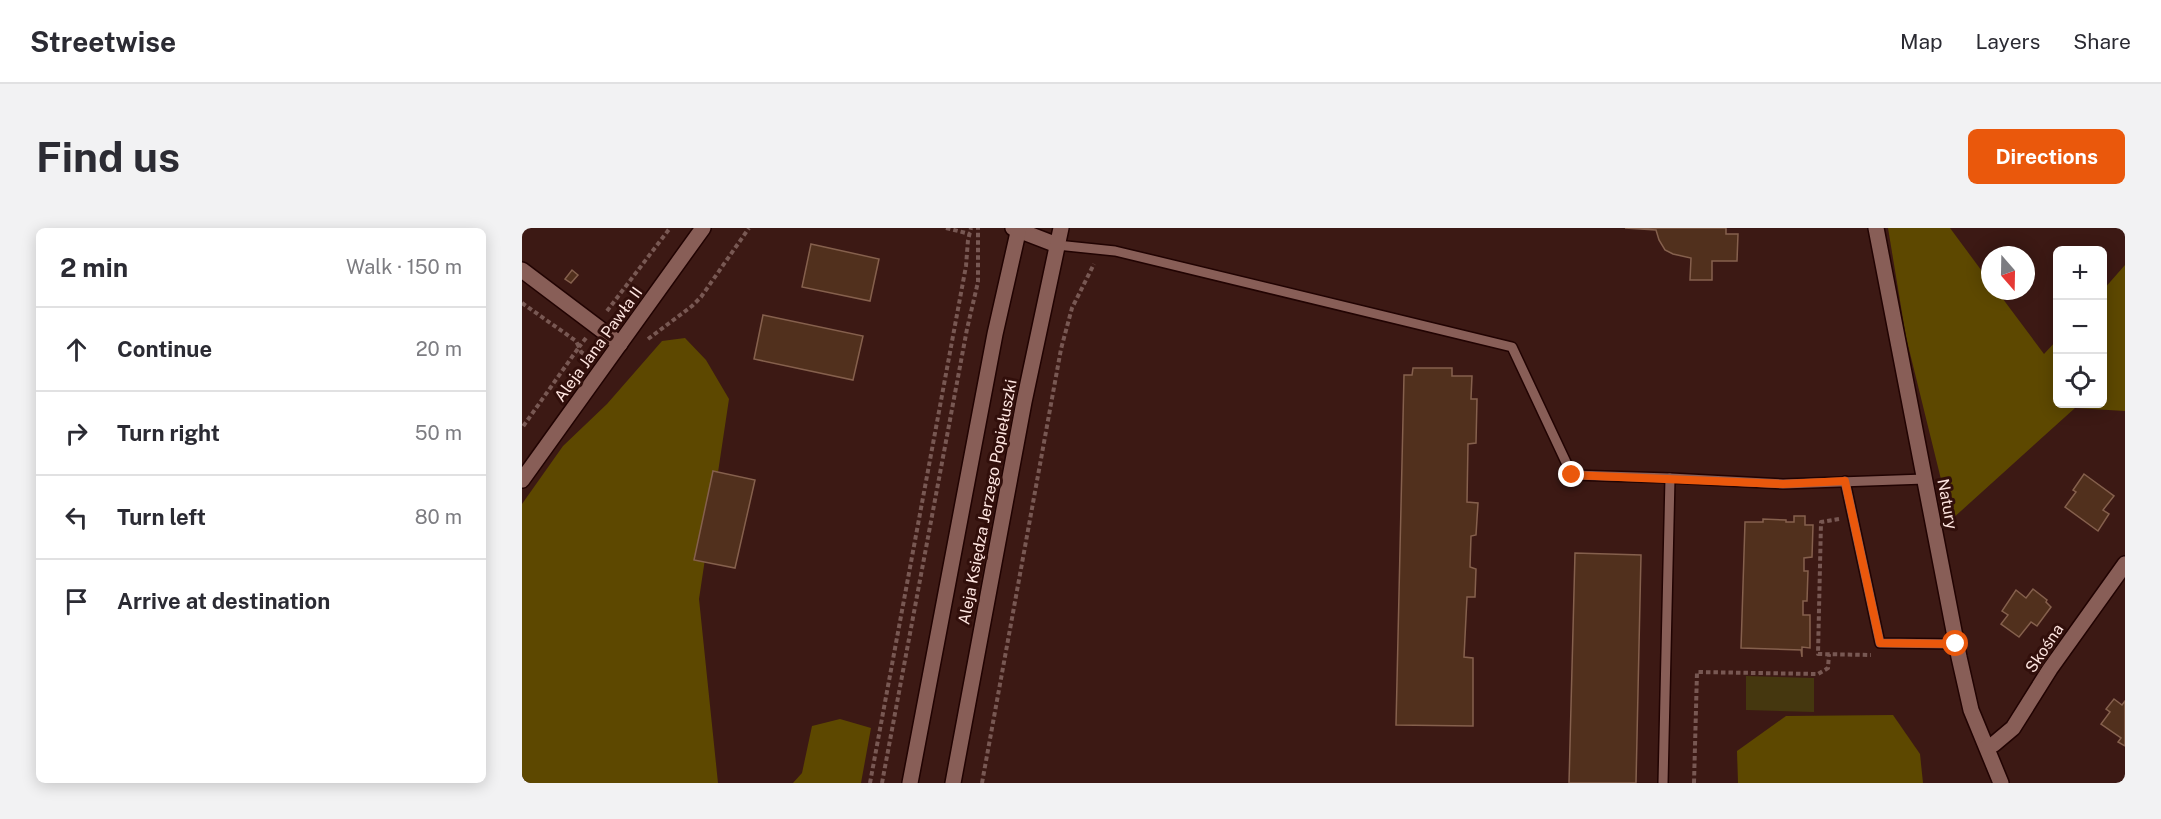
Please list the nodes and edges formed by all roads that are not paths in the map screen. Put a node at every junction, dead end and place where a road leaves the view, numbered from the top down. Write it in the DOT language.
graph roads {
  1 [pos="702,228"];
  2 [pos="1017,228"];
  3 [pos="1061,228"];
  4 [pos="1876,228"];
  5 [pos="1057,244"];
  6 [pos="522,270"];
  7 [pos="620,344"];
  8 [pos="1670,478"];
  9 [pos="1925,479"];
  10 [pos="522,480"];
  11 [pos="1845,481"];
  12 [pos="2125,564"];
  13 [pos="1956,644"];
  14 [pos="1987,747"];
  15 [pos="910,783"];
  16 [pos="953,783"];
  17 [pos="1663,783"];
  18 [pos="2001,783"];
  1 -- 7 [label="street, Aleja Jana Pawła II"];
  2 -- 5 [label="street"];
  2 -- 15 [label="street, Aleja Księdza Jerzego Popiełuszki"];
  3 -- 5 [label="street, Aleja Księdza Jerzego Popiełuszki"];
  4 -- 9 [label="street, Natury"];
  5 -- 8 [label="lane"];
  5 -- 16 [label="street, Aleja Księdza Jerzego Popiełuszki"];
  6 -- 7 [label="street"];
  7 -- 10 [label="street, Aleja Jana Pawła II"];
  8 -- 11 [label="lane"];
  8 -- 17 [label="lane"];
  9 -- 11 [label="lane"];
  9 -- 13 [label="street, Natury"];
  11 -- 13 [label="lane"];
  12 -- 14 [label="street, Skośna"];
  13 -- 14 [label="street, Natury"];
  14 -- 18 [label="street, Natury"];
}
